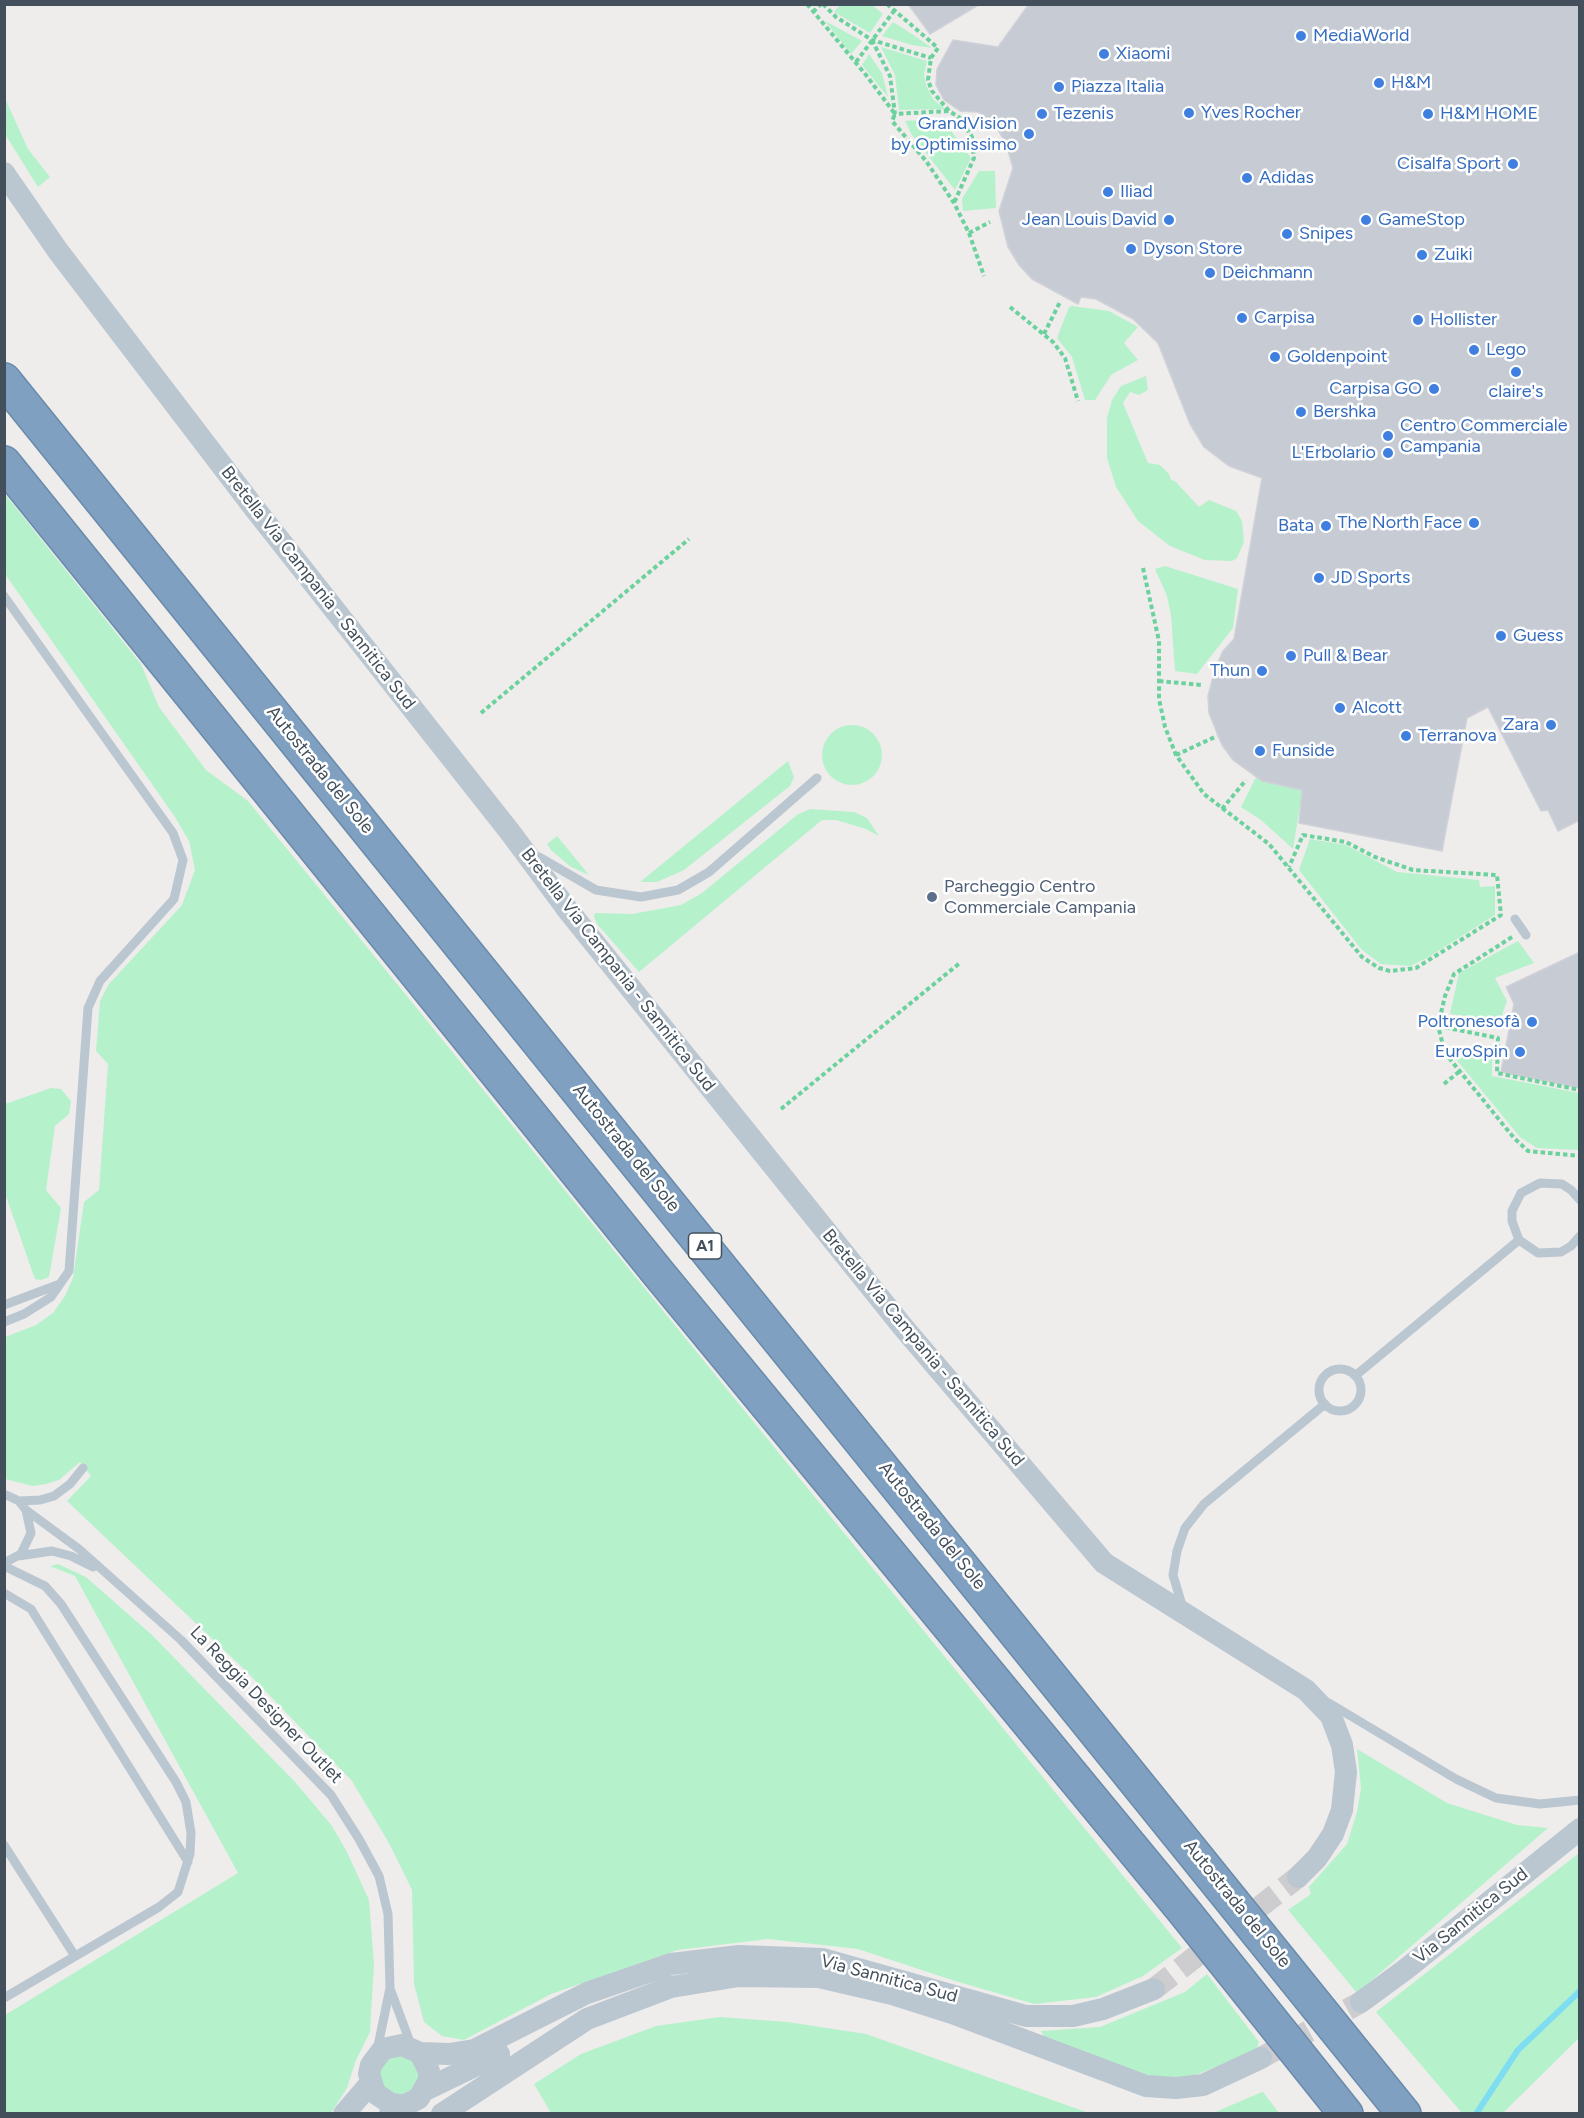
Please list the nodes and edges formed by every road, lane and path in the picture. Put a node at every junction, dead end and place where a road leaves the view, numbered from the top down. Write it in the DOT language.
graph roads {
  1 [pos="807,4"];
  2 [pos="822,4"];
  3 [pos="887,4"];
  4 [pos="894,10"];
  5 [pos="813,12"];
  6 [pos="872,40"];
  7 [pos="931,58"];
  8 [pos="856,62"];
  9 [pos="950,111"];
  10 [pos="895,114"];
  11 [pos="4,173"];
  12 [pos="954,203"];
  13 [pos="990,222"];
  14 [pos="969,233"];
  15 [pos="984,276"];
  16 [pos="1060,302"];
  17 [pos="1010,307"];
  18 [pos="1044,334"];
  19 [pos="4,380"];
  20 [pos="1078,401"];
  21 [pos="4,463"];
  22 [pos="689,539"];
  23 [pos="1143,568"];
  24 [pos="4,596"];
  25 [pos="1159,681"];
  26 [pos="1201,685"];
  27 [pos="481,713"];
  28 [pos="1217,736"];
  29 [pos="1176,755"];
  30 [pos="817,778"];
  31 [pos="1245,780"];
  32 [pos="1222,809"];
  33 [pos="510,832"];
  34 [pos="1290,867"];
  35 [pos="1515,919"];
  36 [pos="1525,933"];
  37 [pos="961,962"];
  38 [pos="1438,1026"];
  39 [pos="1460,1071"];
  40 [pos="1444,1084"];
  41 [pos="1580,1090"];
  42 [pos="781,1109"];
  43 [pos="1580,1156"];
  44 [pos="1579,1198"];
  45 [pos="1579,1237"];
  46 [pos="1519,1240"];
  47 [pos="60,1284"];
  48 [pos="4,1305"];
  49 [pos="4,1322"];
  50 [pos="1355,1376"];
  51 [pos="1325,1404"];
  52 [pos="83,1468"];
  53 [pos="4,1494"];
  54 [pos="19,1501"];
  55 [pos="26,1510"];
  56 [pos="17,1556"];
  57 [pos="4,1564"];
  58 [pos="103,1572"];
  59 [pos="4,1593"];
  60 [pos="1187,1616"];
  61 [pos="1306,1690"];
  62 [pos="1580,1800"];
  63 [pos="1580,1828"];
  64 [pos="4,1845"];
  65 [pos="188,1862"];
  66 [pos="1298,1877"];
  67 [pos="75,1956"];
  68 [pos="390,1989"];
  69 [pos="1154,1989"];
  70 [pos="4,1998"];
  71 [pos="1361,2002"];
  72 [pos="543,2046"];
  73 [pos="416,2050"];
  74 [pos="376,2056"];
  75 [pos="1261,2058"];
  76 [pos="370,2084"];
  77 [pos="425,2090"];
  78 [pos="395,2109"];
  79 [pos="344,2114"];
  80 [pos="441,2114"];
  81 [pos="1346,2114"];
  82 [pos="1404,2114"];
  1 -- 5 [label="path"];
  2 -- 5 [label="path"];
  2 -- 6 [label="path"];
  3 -- 4 [label="path"];
  4 -- 6 [label="path"];
  4 -- 7 [label="path"];
  5 -- 8 [label="path"];
  6 -- 7 [label="path"];
  6 -- 8 [label="path"];
  6 -- 10 [label="path"];
  7 -- 9 [label="path"];
  8 -- 10 [label="path"];
  9 -- 10 [label="path"];
  9 -- 12 [label="path"];
  10 -- 12 [label="path"];
  11 -- 33 [label="street, Bretella Via Campania - Sannitica Sud"];
  12 -- 14 [label="path"];
  13 -- 14 [label="path"];
  14 -- 15 [label="path"];
  16 -- 18 [label="path"];
  17 -- 18 [label="path"];
  18 -- 20 [label="path"];
  19 -- 82 [label="highway, Autostrada del Sole / A1"];
  21 -- 81 [label="highway"];
  22 -- 27 [label="path"];
  23 -- 25 [label="path"];
  24 -- 47 [label="lane"];
  25 -- 26 [label="path"];
  25 -- 29 [label="path"];
  28 -- 29 [label="path"];
  29 -- 32 [label="path"];
  30 -- 33 [label="lane"];
  31 -- 32 [label="path"];
  32 -- 34 [label="path"];
  33 -- 60 [label="street, Bretella Via Campania - Sannitica Sud"];
  34 -- 34 [label="path"];
  35 -- 36 [label="lane"];
  36 -- 38 [label="path"];
  37 -- 42 [label="path"];
  38 -- 39 [label="path"];
  38 -- 41 [label="path"];
  39 -- 40 [label="path"];
  39 -- 43 [label="path"];
  44 -- 46 [label="lane"];
  45 -- 46 [label="lane"];
  46 -- 50 [label="lane"];
  47 -- 48 [label="lane"];
  47 -- 49 [label="lane"];
  50 -- 51 [label="lane"];
  50 -- 51 [label="lane"];
  51 -- 60 [label="lane"];
  52 -- 54 [label="lane"];
  53 -- 54 [label="lane"];
  54 -- 55 [label="lane, La Reggia Designer Outlet"];
  55 -- 56 [label="lane"];
  55 -- 58 [label="lane, La Reggia Designer Outlet"];
  56 -- 57 [label="lane"];
  56 -- 58 [label="lane, La Reggia Designer Outlet"];
  57 -- 65 [label="lane"];
  58 -- 68 [label="lane, La Reggia Designer Outlet"];
  59 -- 65 [label="lane"];
  60 -- 61 [label="street, Bretella Via Campania - Sannitica Sud"];
  61 -- 62 [label="lane"];
  61 -- 66 [label="street"];
  63 -- 71 [label="street, Via Sannitica Sud"];
  64 -- 67 [label="lane"];
  65 -- 67 [label="lane"];
  67 -- 70 [label="lane"];
  68 -- 73 [label="lane, La Reggia Designer Outlet"];
  68 -- 74 [label="lane, La Reggia Designer Outlet"];
  69 -- 73 [label="street, Via Sannitica Sud"];
  72 -- 75 [label="street, Via Sannitica Sud"];
  72 -- 77 [label="street, Via Sannitica Sud"];
  72 -- 80 [label="street, Via Sannitica Sud"];
  73 -- 74 [label="street, Via Sannitica Sud"];
  73 -- 77 [label="street"];
  74 -- 76 [label="street"];
  76 -- 78 [label="street, Via Sannitica Sud"];
  76 -- 79 [label="street"];
  77 -- 78 [label="street, Via Sannitica Sud"];
}
